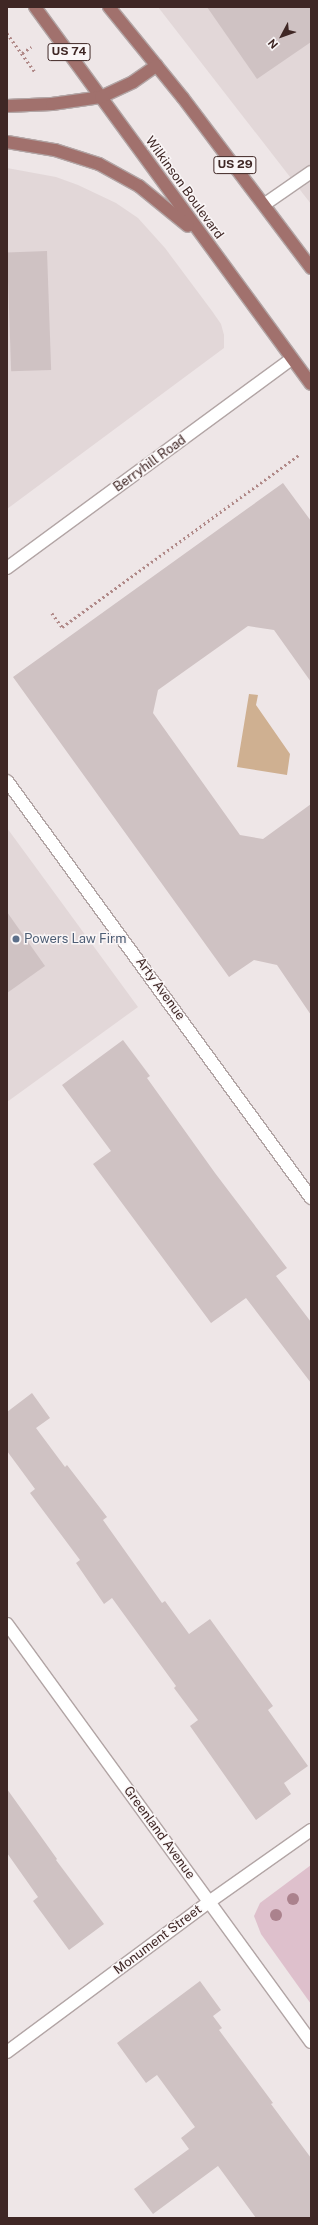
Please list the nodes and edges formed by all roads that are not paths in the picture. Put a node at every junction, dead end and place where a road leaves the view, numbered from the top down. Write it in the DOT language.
graph roads {
  1 [pos="36,7"];
  2 [pos="109,7"];
  3 [pos="157,65"];
  4 [pos="101,97"];
  5 [pos="7,106"];
  6 [pos="7,142"];
  7 [pos="311,172"];
  8 [pos="265,204"];
  9 [pos="217,256"];
  10 [pos="311,268"];
  11 [pos="292,359"];
  12 [pos="311,384"];
  13 [pos="7,568"];
  14 [pos="7,782"];
  15 [pos="311,1198"];
  16 [pos="7,1624"];
  17 [pos="311,1830"];
  18 [pos="209,1902"];
  19 [pos="311,2042"];
  20 [pos="7,2052"];
  1 -- 4 [label="main road, Wilkinson Boulevard / US 74"];
  2 -- 3 [label="main road"];
  3 -- 4 [label="main road"];
  3 -- 8 [label="main road, US 29"];
  4 -- 5 [label="main road"];
  4 -- 9 [label="main road, Wilkinson Boulevard"];
  6 -- 9 [label="main road"];
  7 -- 8 [label="street"];
  8 -- 10 [label="main road, US 29"];
  9 -- 11 [label="main road, Wilkinson Boulevard"];
  11 -- 12 [label="main road, Wilkinson Boulevard"];
  11 -- 13 [label="street, Berryhill Road"];
  14 -- 15 [label="street, Arty Avenue"];
  16 -- 18 [label="street, Greenland Avenue"];
  17 -- 18 [label="street, Monument Street"];
  18 -- 19 [label="street, Greenland Avenue"];
  18 -- 20 [label="street, Monument Street"];
}
